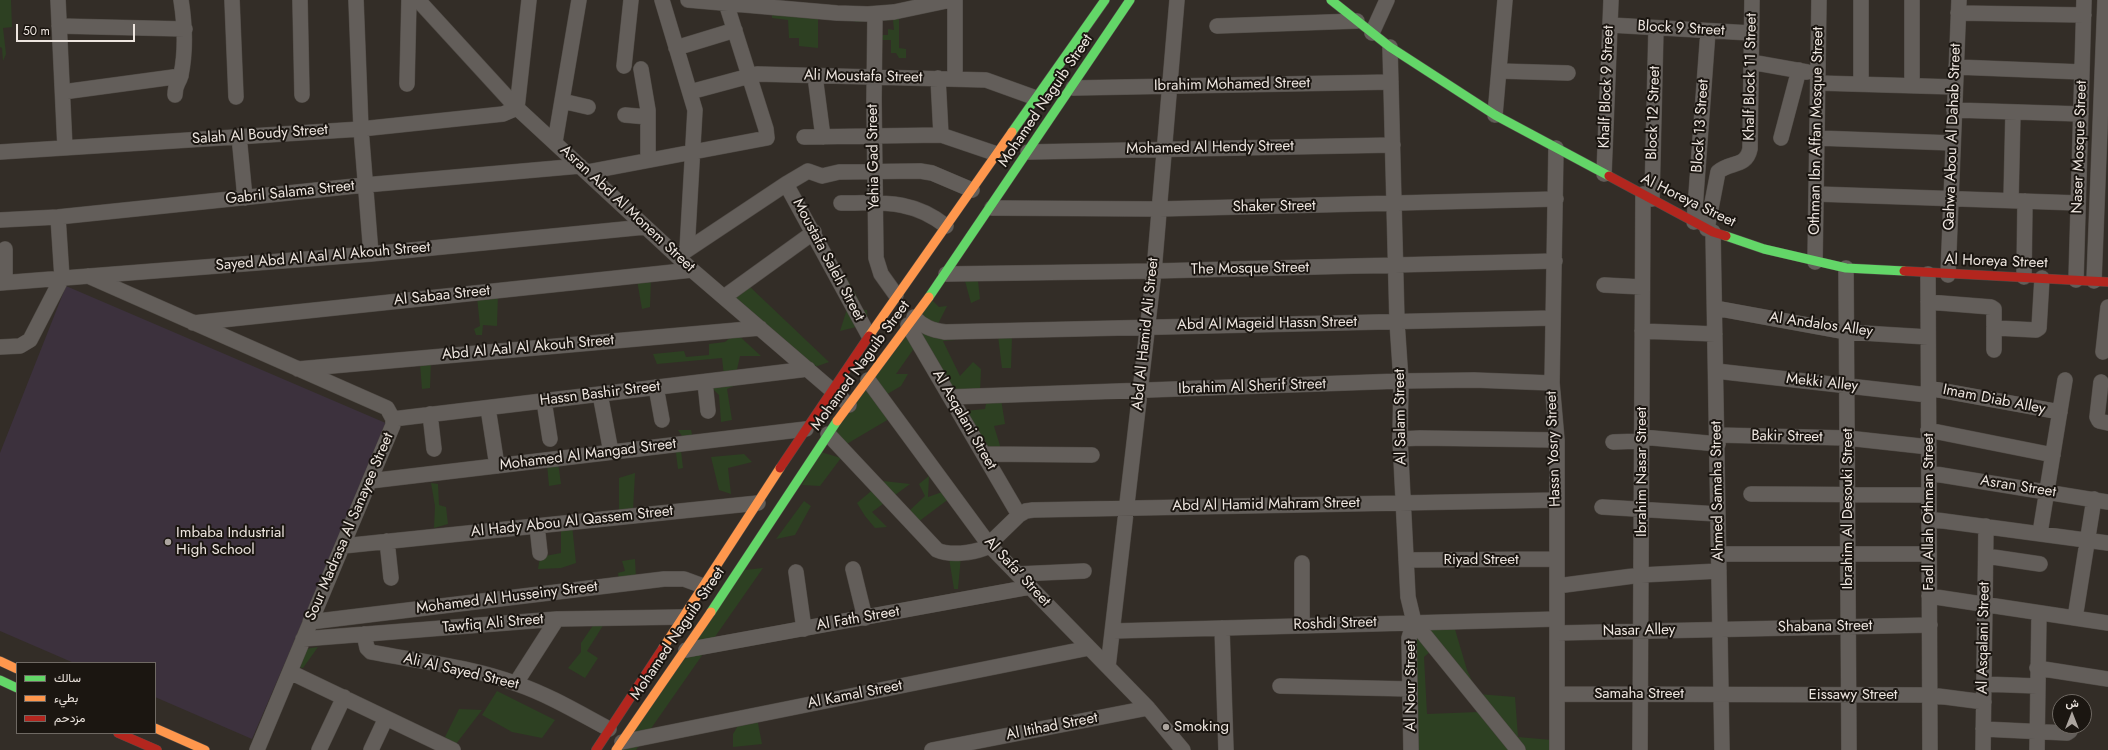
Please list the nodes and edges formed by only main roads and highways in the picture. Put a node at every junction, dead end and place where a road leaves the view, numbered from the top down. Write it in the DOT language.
graph roads {
  1 [pos="1105,0"];
  2 [pos="1130,0"];
  3 [pos="1334,1"];
  4 [pos="2101,282"];
  5 [pos="0,661"];
  6 [pos="16,669"];
  7 [pos="0,680"];
  8 [pos="16,688"];
  9 [pos="156,728"];
  10 [pos="120,734"];
  11 [pos="619,746"];
  12 [pos="157,750"];
  13 [pos="205,750"];
  14 [pos="596,750"];
  1 -- 14 [label="main road, Mohamed Naguib Street"];
  2 -- 11 [label="main road, Mohamed Naguib Street"];
  3 -- 4 [label="main road, Al Horeya Street"];
  5 -- 6 [label="main road"];
  7 -- 8 [label="main road"];
  9 -- 13 [label="main road"];
  10 -- 12 [label="main road"];
}
